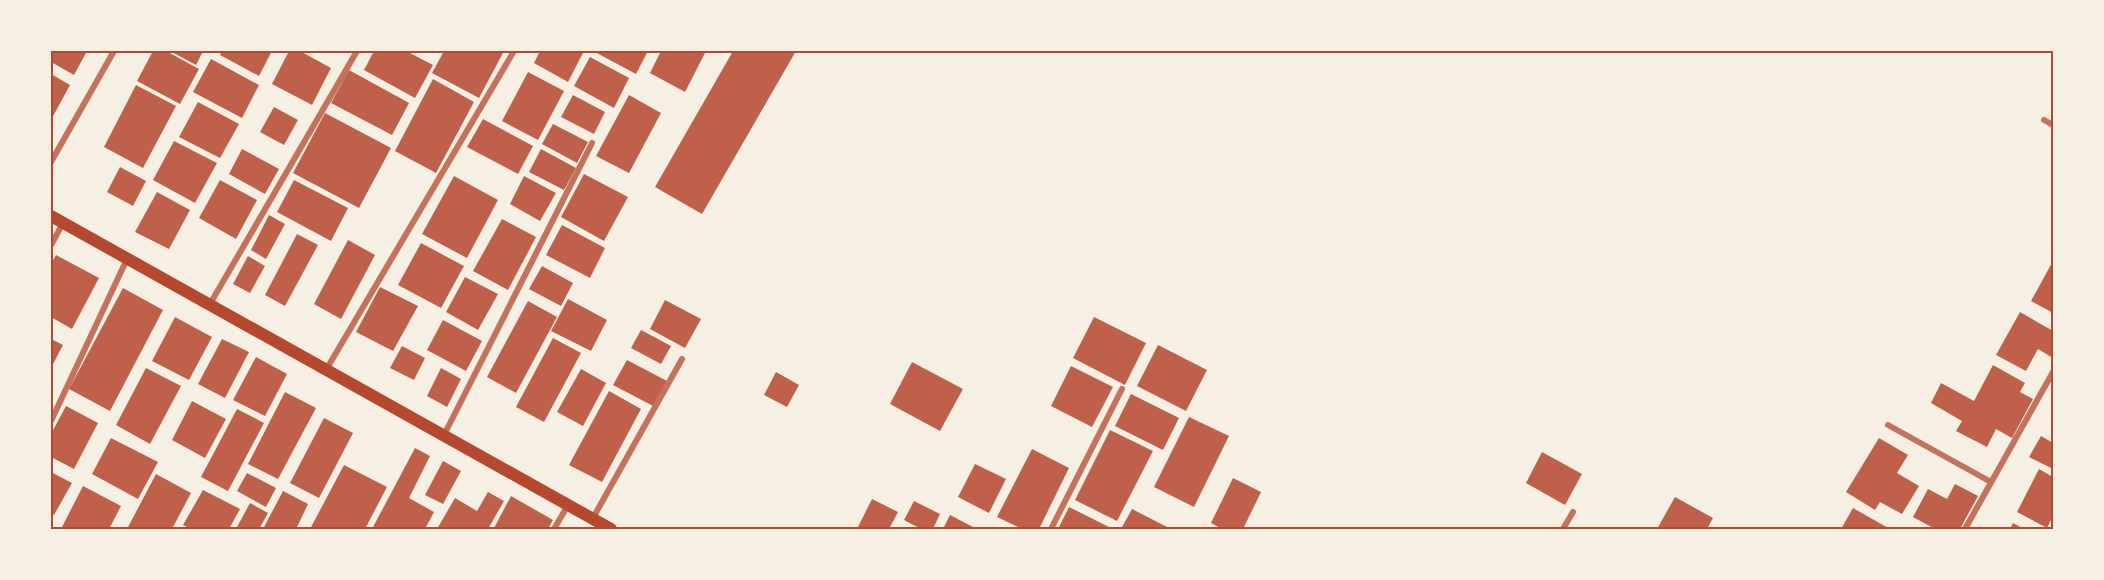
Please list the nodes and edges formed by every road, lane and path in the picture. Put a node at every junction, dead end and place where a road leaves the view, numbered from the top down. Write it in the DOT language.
graph roads {
  1 [pos="114,51"];
  2 [pos="357,51"];
  3 [pos="514,51"];
  4 [pos="2044,120"];
  5 [pos="2053,125"];
  6 [pos="592,143"];
  7 [pos="51,162"];
  8 [pos="51,216"];
  9 [pos="63,223"];
  10 [pos="51,245"];
  11 [pos="127,259"];
  12 [pos="210,305"];
  13 [pos="682,359"];
  14 [pos="326,370"];
  15 [pos="2053,372"];
  16 [pos="1122,389"];
  17 [pos="51,421"];
  18 [pos="1888,424"];
  19 [pos="444,436"];
  20 [pos="1991,482"];
  21 [pos="568,505"];
  22 [pos="1573,512"];
  23 [pos="592,519"];
  24 [pos="554,529"];
  25 [pos="611,529"];
  26 [pos="1051,529"];
  27 [pos="1563,529"];
  28 [pos="1965,529"];
  1 -- 7 [label="street"];
  2 -- 12 [label="street"];
  3 -- 14 [label="street"];
  4 -- 5 [label="street"];
  6 -- 19 [label="street"];
  8 -- 9 [label="main road"];
  9 -- 10 [label="street"];
  9 -- 11 [label="main road"];
  11 -- 12 [label="main road"];
  11 -- 17 [label="street"];
  12 -- 14 [label="main road"];
  13 -- 23 [label="street"];
  14 -- 19 [label="main road"];
  15 -- 20 [label="street"];
  16 -- 26 [label="street"];
  18 -- 20 [label="street"];
  19 -- 21 [label="main road"];
  20 -- 28 [label="street"];
  21 -- 23 [label="main road"];
  21 -- 24 [label="street"];
  22 -- 27 [label="street"];
  23 -- 25 [label="main road"];
}
